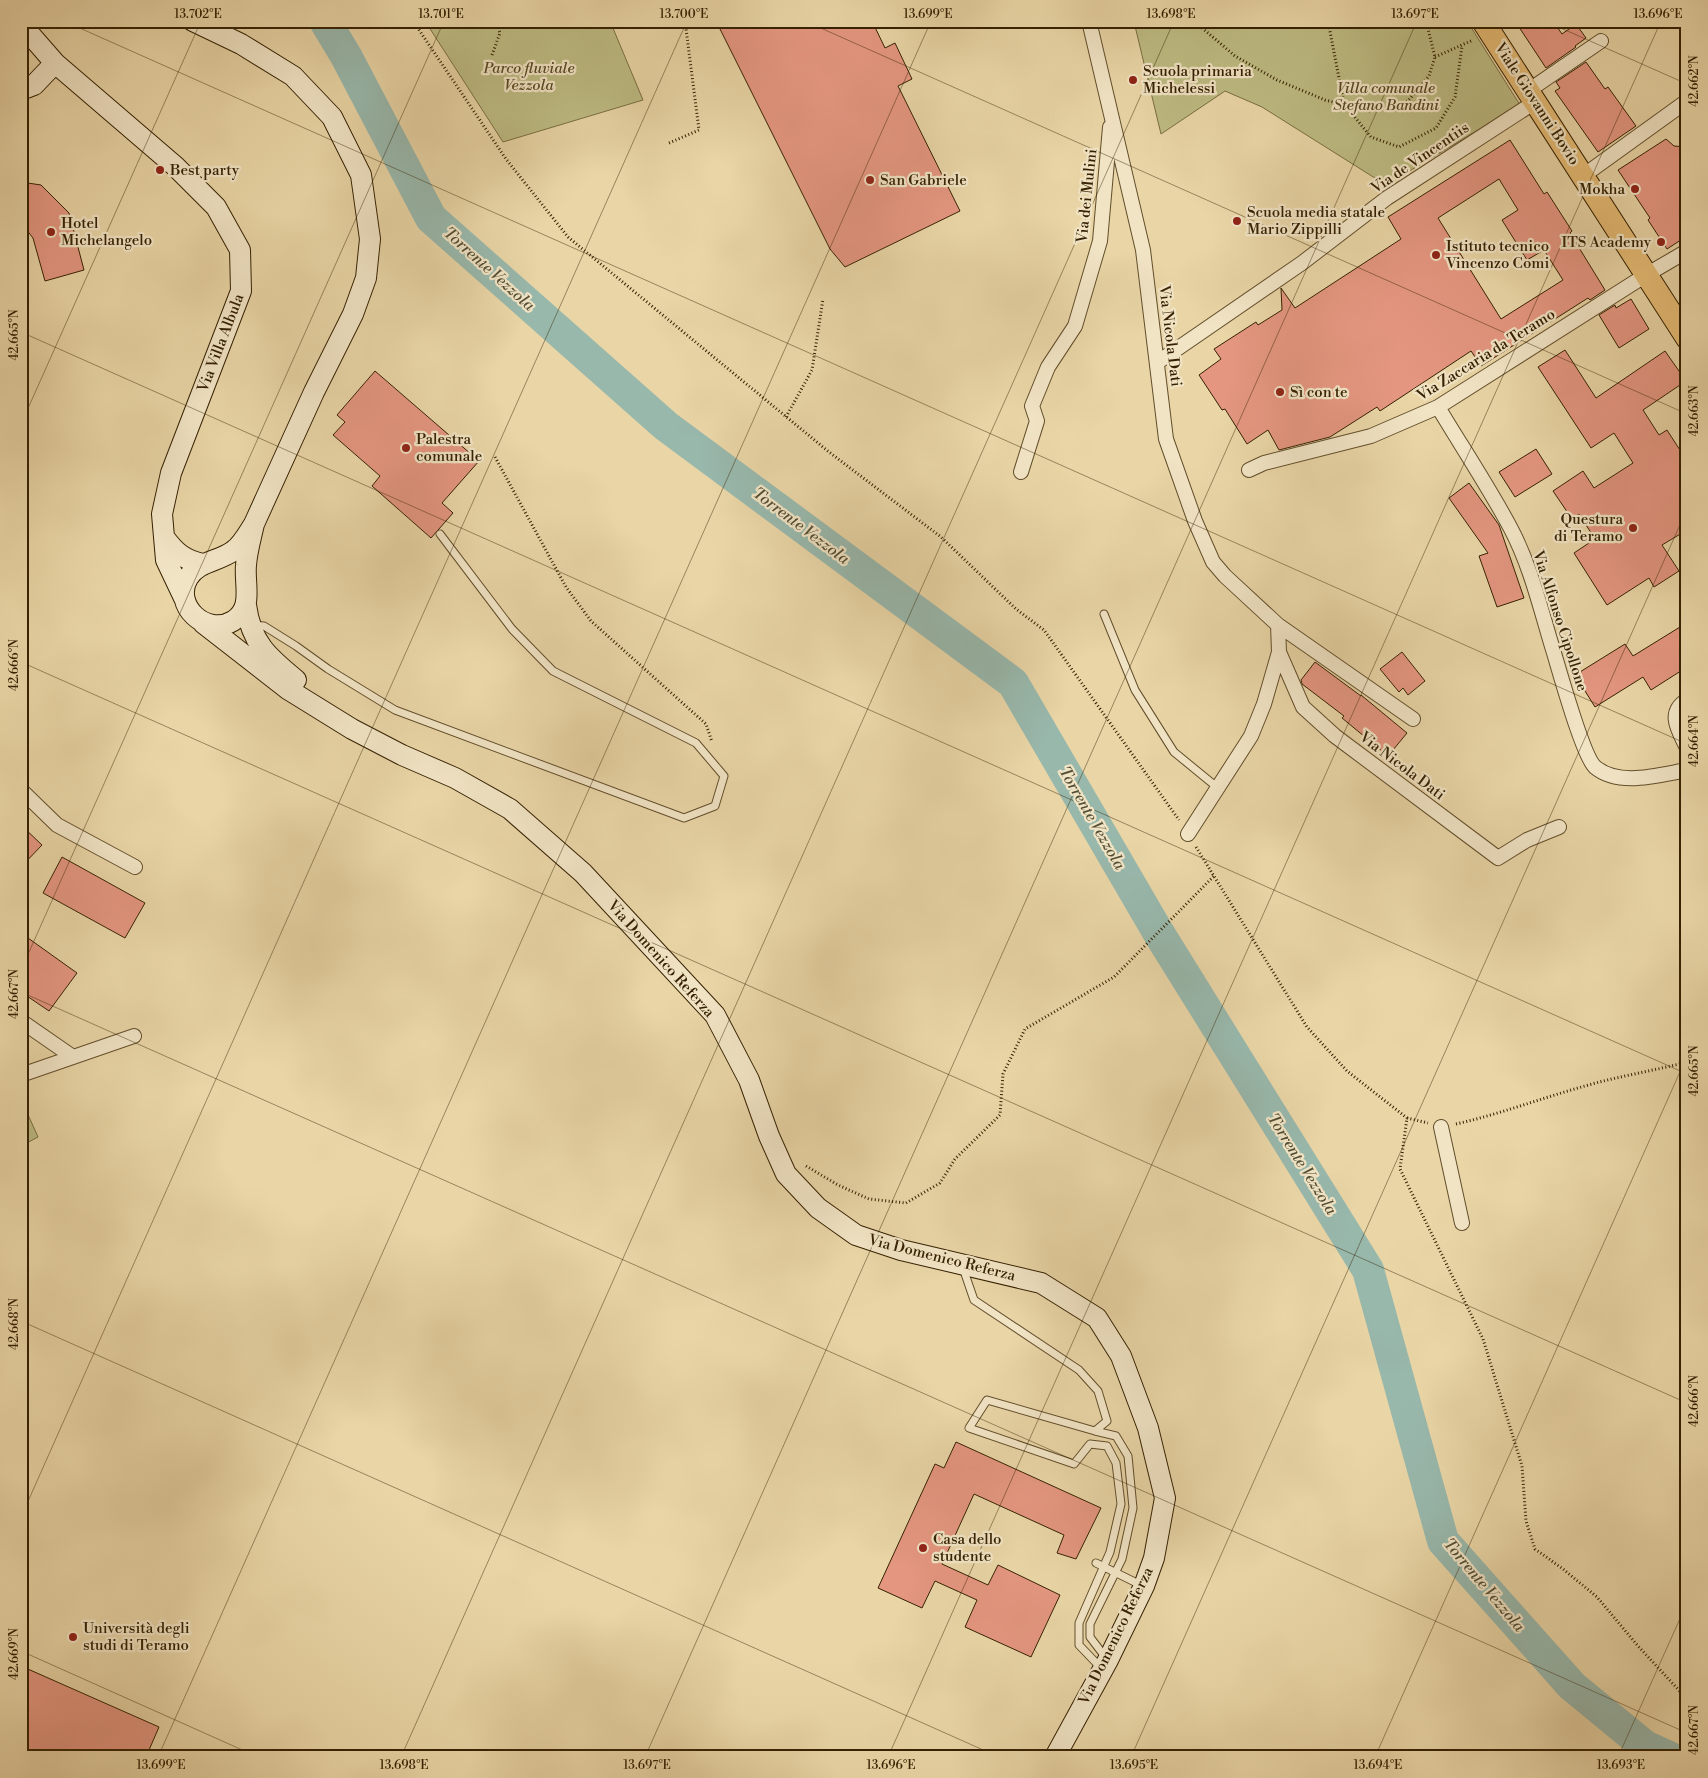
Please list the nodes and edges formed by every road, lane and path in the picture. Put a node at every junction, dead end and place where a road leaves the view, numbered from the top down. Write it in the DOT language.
graph roads {
  1 [pos="193,21"];
  2 [pos="413,21"];
  3 [pos="496,21"];
  4 [pos="684,21"];
  5 [pos="1089,21"];
  6 [pos="1194,21"];
  7 [pos="1328,21"];
  8 [pos="1426,21"];
  9 [pos="21,24"];
  10 [pos="1487,26"];
  11 [pos="1601,41"];
  12 [pos="1462,46"];
  13 [pos="492,55"];
  14 [pos="1435,57"];
  15 [pos="55,63"];
  16 [pos="21,90"];
  17 [pos="1532,96"];
  18 [pos="1687,101"];
  19 [pos="1344,104"];
  20 [pos="1111,116"];
  21 [pos="669,143"];
  22 [pos="1583,176"];
  23 [pos="1687,251"];
  24 [pos="1646,275"];
  25 [pos="823,299"];
  26 [pos="1687,338"];
  27 [pos="1158,362"];
  28 [pos="1438,407"];
  29 [pos="786,417"];
  30 [pos="495,457"];
  31 [pos="1249,470"];
  32 [pos="1021,472"];
  33 [pos="254,524"];
  34 [pos="440,534"];
  35 [pos="164,537"];
  36 [pos="207,563"];
  37 [pos="247,584"];
  38 [pos="184,600"];
  39 [pos="1104,614"];
  40 [pos="248,615"];
  41 [pos="203,623"];
  42 [pos="1278,626"];
  43 [pos="1279,652"];
  44 [pos="1687,700"];
  45 [pos="1414,719"];
  46 [pos="352,729"];
  47 [pos="1687,748"];
  48 [pos="1687,770"];
  49 [pos="724,776"];
  50 [pos="1218,788"];
  51 [pos="21,790"];
  52 [pos="1559,827"];
  53 [pos="1188,834"];
  54 [pos="135,867"];
  55 [pos="1214,876"];
  56 [pos="21,1021"];
  57 [pos="134,1036"];
  58 [pos="73,1057"];
  59 [pos="1687,1062"];
  60 [pos="21,1075"];
  61 [pos="1407,1118"];
  62 [pos="1441,1127"];
  63 [pos="805,1166"];
  64 [pos="1462,1223"];
  65 [pos="961,1263"];
  66 [pos="1095,1432"];
  67 [pos="1096,1563"];
  68 [pos="1104,1567"];
  69 [pos="1116,1572"];
  70 [pos="1144,1586"];
  71 [pos="1105,1665"];
  72 [pos="1687,1699"];
  73 [pos="1055,1757"];
  1 -- 33 [label="street"];
  2 -- 29 [label="path"];
  3 -- 13 [label="path"];
  4 -- 21 [label="path"];
  5 -- 20 [label="street, Via Nicola Dati"];
  6 -- 19 [label="path"];
  7 -- 19 [label="path"];
  8 -- 14 [label="path"];
  9 -- 15 [label="street, Via Villa Albula"];
  10 -- 12 [label="path"];
  10 -- 17 [label="main road, Viale Giovanni Bovio"];
  11 -- 17 [label="street, Via de Vincentiis"];
  12 -- 14 [label="path"];
  12 -- 19 [label="path"];
  14 -- 19 [label="path"];
  15 -- 16 [label="street"];
  15 -- 35 [label="street, Via Villa Albula"];
  17 -- 22 [label="main road, Viale Giovanni Bovio"];
  17 -- 27 [label="street, Via de Vincentiis"];
  18 -- 22 [label="street"];
  20 -- 27 [label="street, Via Nicola Dati"];
  20 -- 32 [label="street, Via dei Mulini"];
  22 -- 24 [label="main road, Viale Giovanni Bovio"];
  23 -- 24 [label="street, Via Zaccaria da Teramo"];
  24 -- 26 [label="main road, Viale Giovanni Bovio"];
  24 -- 28 [label="street, Via Zaccaria da Teramo"];
  25 -- 29 [label="path"];
  27 -- 42 [label="street, Via Nicola Dati"];
  28 -- 31 [label="street, Via Zaccaria da Teramo"];
  28 -- 48 [label="street, Via Alfonso Cipollone"];
  29 -- 53 [label="path"];
  30 -- 49 [label="path"];
  33 -- 36 [label="street"];
  33 -- 37 [label="street"];
  34 -- 49 [label="lane"];
  35 -- 36 [label="street"];
  35 -- 38 [label="street, Via Villa Albula"];
  36 -- 37 [label="street"];
  36 -- 38 [label="street"];
  37 -- 40 [label="street"];
  38 -- 41 [label="street"];
  39 -- 50 [label="lane"];
  40 -- 41 [label="street"];
  40 -- 46 [label="street, Via Domenico Referza"];
  40 -- 49 [label="lane"];
  41 -- 46 [label="street, Via Domenico Referza"];
  42 -- 43 [label="street, Via Nicola Dati"];
  42 -- 45 [label="street, Via Nicola Dati"];
  43 -- 50 [label="street"];
  43 -- 52 [label="street, Via Nicola Dati"];
  44 -- 47 [label="street"];
  46 -- 65 [label="street, Via Domenico Referza"];
  50 -- 53 [label="street"];
  51 -- 54 [label="street"];
  53 -- 55 [label="path"];
  55 -- 61 [label="path"];
  55 -- 63 [label="path"];
  56 -- 58 [label="street"];
  57 -- 58 [label="street"];
  58 -- 60 [label="street"];
  59 -- 62 [label="path"];
  61 -- 62 [label="path"];
  61 -- 72 [label="path"];
  62 -- 64 [label="street"];
  65 -- 66 [label="lane"];
  65 -- 70 [label="street, Via Domenico Referza"];
  66 -- 68 [label="lane"];
  66 -- 69 [label="lane"];
  67 -- 68 [label="lane"];
  68 -- 69 [label="lane"];
  68 -- 71 [label="lane"];
  69 -- 70 [label="lane"];
  69 -- 71 [label="lane"];
  70 -- 71 [label="street, Via Domenico Referza"];
  71 -- 73 [label="street, Via Domenico Referza"];
}
